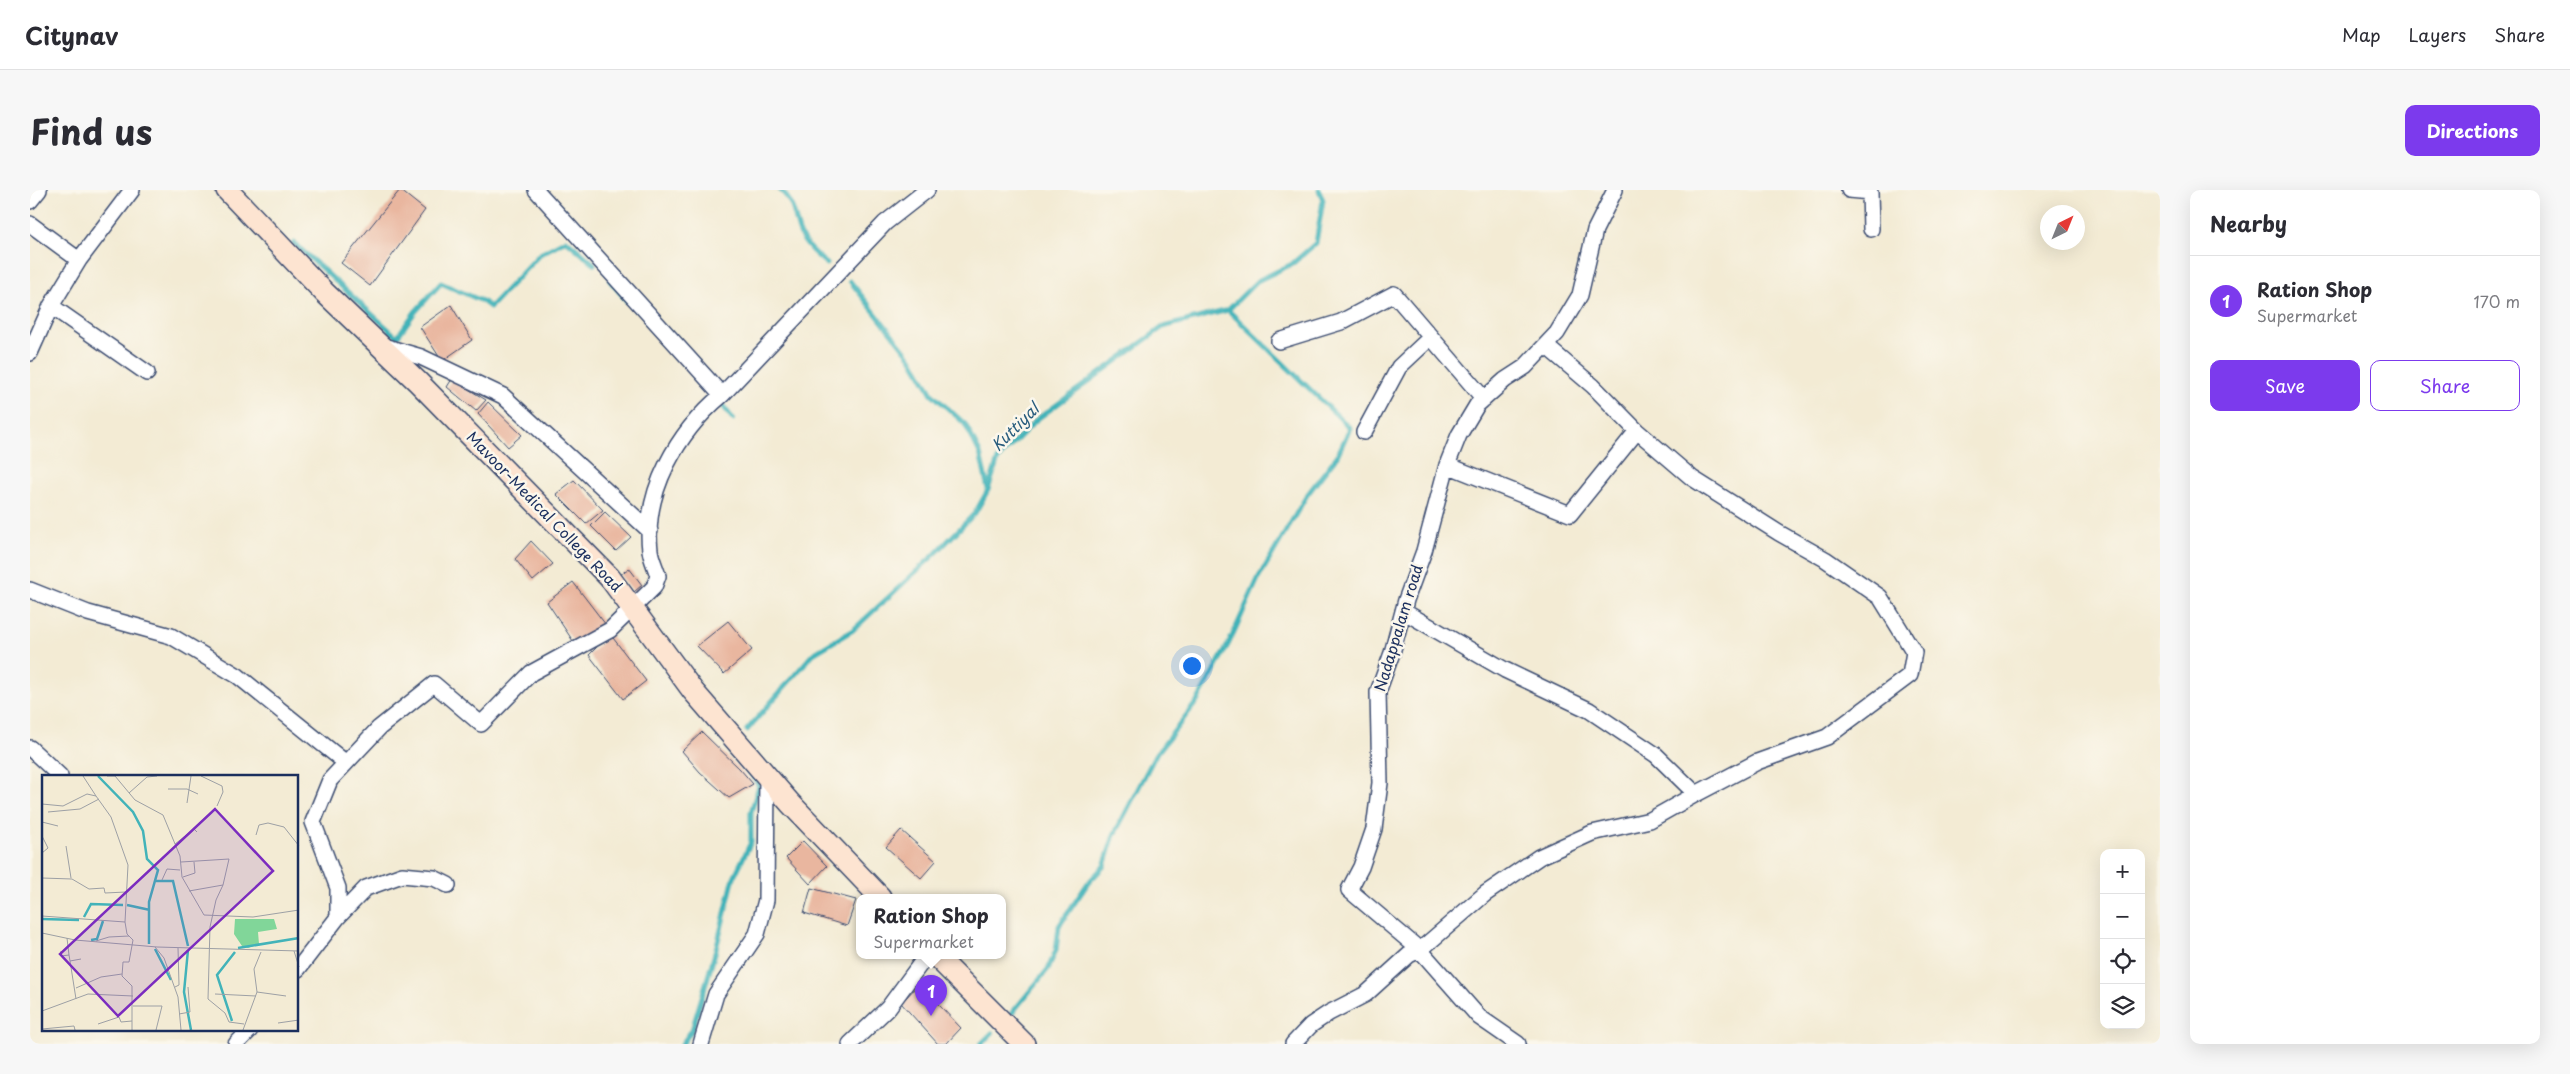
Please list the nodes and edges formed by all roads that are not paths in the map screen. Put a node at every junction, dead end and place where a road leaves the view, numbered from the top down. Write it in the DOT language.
graph roads {
  1 [pos="39,190"];
  2 [pos="132,190"];
  3 [pos="227,190"];
  4 [pos="536,190"];
  5 [pos="927,190"];
  6 [pos="1615,190"];
  7 [pos="1849,190"];
  8 [pos="30,201"];
  9 [pos="30,224"];
  10 [pos="1871,228"];
  11 [pos="79,260"];
  12 [pos="50,306"];
  13 [pos="1431,337"];
  14 [pos="1279,341"];
  15 [pos="379,344"];
  16 [pos="1546,346"];
  17 [pos="30,353"];
  18 [pos="147,373"];
  19 [pos="722,395"];
  20 [pos="1484,399"];
  21 [pos="1637,431"];
  22 [pos="1364,432"];
  23 [pos="1447,465"];
  24 [pos="650,531"];
  25 [pos="30,590"];
  26 [pos="632,608"];
  27 [pos="1403,611"];
  28 [pos="30,748"];
  29 [pos="346,763"];
  30 [pos="59,775"];
  31 [pos="767,776"];
  32 [pos="1696,794"];
  33 [pos="448,884"];
  34 [pos="877,894"];
  35 [pos="338,917"];
  36 [pos="1420,950"];
  37 [pos="924,959"];
  38 [pos="939,959"];
  39 [pos="299,968"];
  40 [pos="248,1032"];
  41 [pos="236,1044"];
  42 [pos="701,1044"];
  43 [pos="850,1044"];
  44 [pos="1024,1044"];
  45 [pos="1293,1044"];
  46 [pos="1518,1044"];
  1 -- 8 [label="street"];
  2 -- 11 [label="street"];
  3 -- 15 [label="main road, Mavoor-Medical College Road"];
  4 -- 19 [label="street"];
  5 -- 19 [label="street"];
  6 -- 16 [label="street, Nadappalam road"];
  7 -- 10 [label="street"];
  9 -- 11 [label="street"];
  11 -- 12 [label="street"];
  12 -- 17 [label="street"];
  12 -- 18 [label="street"];
  13 -- 14 [label="street"];
  13 -- 20 [label="street"];
  13 -- 22 [label="street"];
  15 -- 24 [label="street"];
  15 -- 26 [label="main road, Mavoor-Medical College Road"];
  16 -- 20 [label="street, Nadappalam road"];
  16 -- 21 [label="street"];
  19 -- 24 [label="street"];
  20 -- 23 [label="street, Nadappalam road"];
  21 -- 23 [label="street"];
  21 -- 32 [label="street"];
  23 -- 27 [label="street, Nadappalam road"];
  24 -- 26 [label="street"];
  25 -- 29 [label="street"];
  26 -- 29 [label="street"];
  26 -- 31 [label="main road, Mavoor-Medical College Road"];
  27 -- 32 [label="street"];
  27 -- 36 [label="street, Nadappalam road"];
  28 -- 30 [label="street"];
  29 -- 35 [label="street"];
  31 -- 34 [label="main road, Mavoor-Medical College Road"];
  31 -- 42 [label="street"];
  32 -- 36 [label="street"];
  33 -- 35 [label="street"];
  35 -- 39 [label="street"];
  36 -- 45 [label="street"];
  36 -- 46 [label="street, Nadappalam road"];
  37 -- 43 [label="street"];
  38 -- 44 [label="main road"];
  40 -- 41 [label="street"];
}
